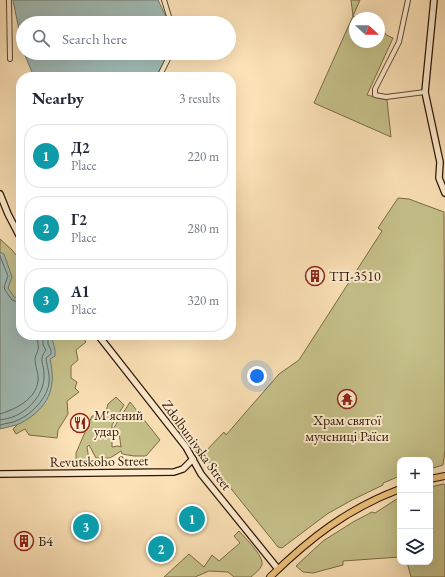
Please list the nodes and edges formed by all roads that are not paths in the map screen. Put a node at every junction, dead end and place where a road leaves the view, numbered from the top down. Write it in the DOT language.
graph roads {
  1 [pos="9,0"];
  2 [pos="164,0"];
  3 [pos="408,0"];
  4 [pos="434,0"];
  5 [pos="169,16"];
  6 [pos="10,59"];
  7 [pos="167,60"];
  8 [pos="161,72"];
  9 [pos="425,92"];
  10 [pos="440,162"];
  11 [pos="445,168"];
  12 [pos="439,175"];
  13 [pos="443,183"];
  14 [pos="445,193"];
  15 [pos="0,194"];
  16 [pos="16,229"];
  17 [pos="102,340"];
  18 [pos="193,459"];
  19 [pos="0,474"];
  20 [pos="445,476"];
  21 [pos="433,478"];
  22 [pos="397,490"];
  23 [pos="278,569"];
  24 [pos="270,577"];
  1 -- 6 [label="street"];
  2 -- 5 [label="street"];
  3 -- 9 [label="street"];
  4 -- 9 [label="street"];
  7 -- 8 [label="street"];
  9 -- 10 [label="street"];
  10 -- 11 [label="street"];
  10 -- 12 [label="street"];
  11 -- 12 [label="street"];
  12 -- 13 [label="street"];
  13 -- 14 [label="street"];
  15 -- 16 [label="street"];
  17 -- 18 [label="street, Zdolbunivska Street"];
  18 -- 19 [label="street, Revutskoho Street"];
  18 -- 23 [label="street, Zdolbunivska Street"];
  20 -- 21 [label="main road"];
  22 -- 23 [label="main road"];
  23 -- 24 [label="main road"];
}
